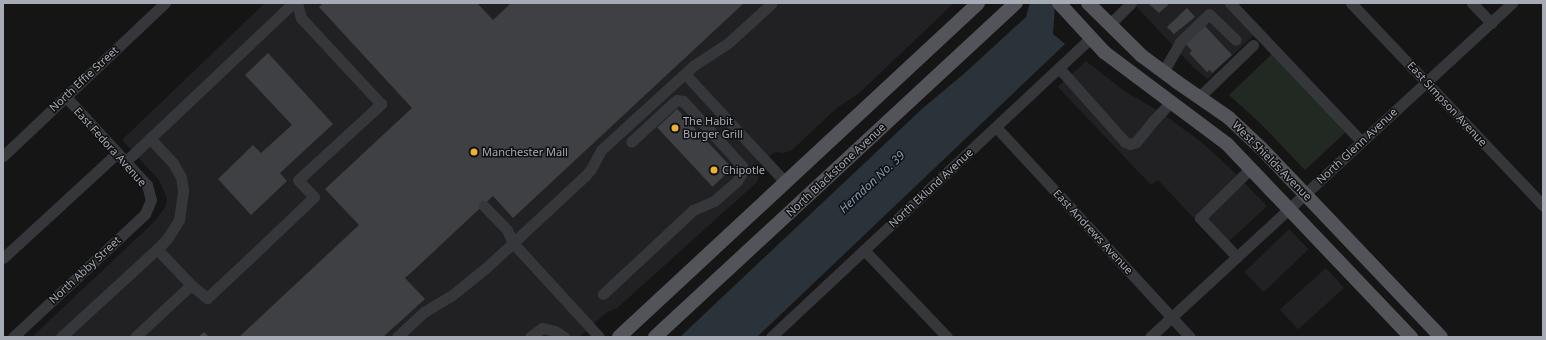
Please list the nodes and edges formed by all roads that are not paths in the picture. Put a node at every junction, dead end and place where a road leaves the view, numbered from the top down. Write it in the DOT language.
graph roads {
  1 [pos="165,3"];
  2 [pos="293,3"];
  3 [pos="297,3"];
  4 [pos="772,3"];
  5 [pos="978,3"];
  6 [pos="1016,3"];
  7 [pos="1059,3"];
  8 [pos="1131,3"];
  9 [pos="1230,3"];
  10 [pos="1351,3"];
  11 [pos="1472,3"];
  12 [pos="1512,3"];
  13 [pos="1095,6"];
  14 [pos="1491,22"];
  15 [pos="1109,25"];
  16 [pos="1091,38"];
  17 [pos="1236,40"];
  18 [pos="1253,45"];
  19 [pos="1059,68"];
  20 [pos="1163,72"];
  21 [pos="685,74"];
  22 [pos="1427,82"];
  23 [pos="66,97"];
  24 [pos="1199,97"];
  25 [pos="1171,102"];
  26 [pos="996,127"];
  27 [pos="150,138"];
  28 [pos="1361,141"];
  29 [pos="631,142"];
  30 [pos="116,153"];
  31 [pos="3,156"];
  32 [pos="125,162"];
  33 [pos="1250,169"];
  34 [pos="785,182"];
  35 [pos="1305,195"];
  36 [pos="151,200"];
  37 [pos="1543,205"];
  38 [pos="484,206"];
  39 [pos="1289,209"];
  40 [pos="513,243"];
  41 [pos="157,249"];
  42 [pos="864,250"];
  43 [pos="1237,257"];
  44 [pos="3,258"];
  45 [pos="191,285"];
  46 [pos="603,294"];
  47 [pos="1171,317"];
  48 [pos="13,337"];
  49 [pos="61,337"];
  50 [pos="135,337"];
  51 [pos="397,337"];
  52 [pos="530,337"];
  53 [pos="564,337"];
  54 [pos="599,337"];
  55 [pos="619,337"];
  56 [pos="655,337"];
  57 [pos="771,337"];
  58 [pos="947,337"];
  59 [pos="1150,337"];
  60 [pos="1190,337"];
  61 [pos="1411,337"];
  62 [pos="1441,337"];
  1 -- 23 [label="street, North Effie Street"];
  2 -- 27 [label="street"];
  3 -- 45 [label="street"];
  4 -- 21 [label="street"];
  5 -- 34 [label="main road"];
  6 -- 56 [label="main road, North Blackstone Avenue"];
  7 -- 16 [label="main road, West Shields Avenue"];
  8 -- 15 [label="street"];
  9 -- 28 [label="street"];
  10 -- 22 [label="street, East Simpson Avenue"];
  11 -- 14 [label="street"];
  12 -- 14 [label="street, North Glenn Avenue"];
  13 -- 15 [label="main road, West Shields Avenue"];
  14 -- 22 [label="street, North Glenn Avenue"];
  15 -- 20 [label="main road, West Shields Avenue"];
  16 -- 19 [label="street, North Eklund Avenue"];
  16 -- 25 [label="main road, West Shields Avenue"];
  17 -- 20 [label="street"];
  18 -- 24 [label="street"];
  19 -- 25 [label="street"];
  19 -- 26 [label="street, North Eklund Avenue"];
  20 -- 24 [label="main road, West Shields Avenue"];
  21 -- 34 [label="street"];
  21 -- 40 [label="street"];
  22 -- 28 [label="street, North Glenn Avenue"];
  22 -- 37 [label="street, East Simpson Avenue"];
  23 -- 30 [label="street, East Fedora Avenue"];
  23 -- 31 [label="street, North Effie Street"];
  24 -- 35 [label="main road, West Shields Avenue"];
  25 -- 33 [label="main road, West Shields Avenue"];
  26 -- 42 [label="street, North Eklund Avenue"];
  26 -- 47 [label="street, East Andrews Avenue"];
  27 -- 32 [label="street"];
  27 -- 41 [label="street"];
  28 -- 35 [label="street, North Glenn Avenue"];
  29 -- 46 [label="street"];
  30 -- 32 [label="street, East Fedora Avenue"];
  30 -- 44 [label="street"];
  32 -- 36 [label="street, East Fedora Avenue"];
  33 -- 39 [label="main road, West Shields Avenue"];
  33 -- 43 [label="street"];
  34 -- 55 [label="main road"];
  35 -- 39 [label="street, North Glenn Avenue"];
  35 -- 62 [label="main road, West Shields Avenue"];
  36 -- 48 [label="street, North Abby Street"];
  38 -- 40 [label="street"];
  39 -- 43 [label="street, North Glenn Avenue"];
  39 -- 61 [label="main road, West Shields Avenue"];
  40 -- 51 [label="street"];
  40 -- 54 [label="street"];
  41 -- 45 [label="street"];
  41 -- 49 [label="street"];
  42 -- 57 [label="street, North Eklund Avenue"];
  42 -- 58 [label="street"];
  43 -- 47 [label="street, North Glenn Avenue"];
  45 -- 50 [label="street"];
  47 -- 59 [label="street, North Glenn Avenue"];
  47 -- 60 [label="street, East Andrews Avenue"];
  52 -- 53 [label="street"];
}
